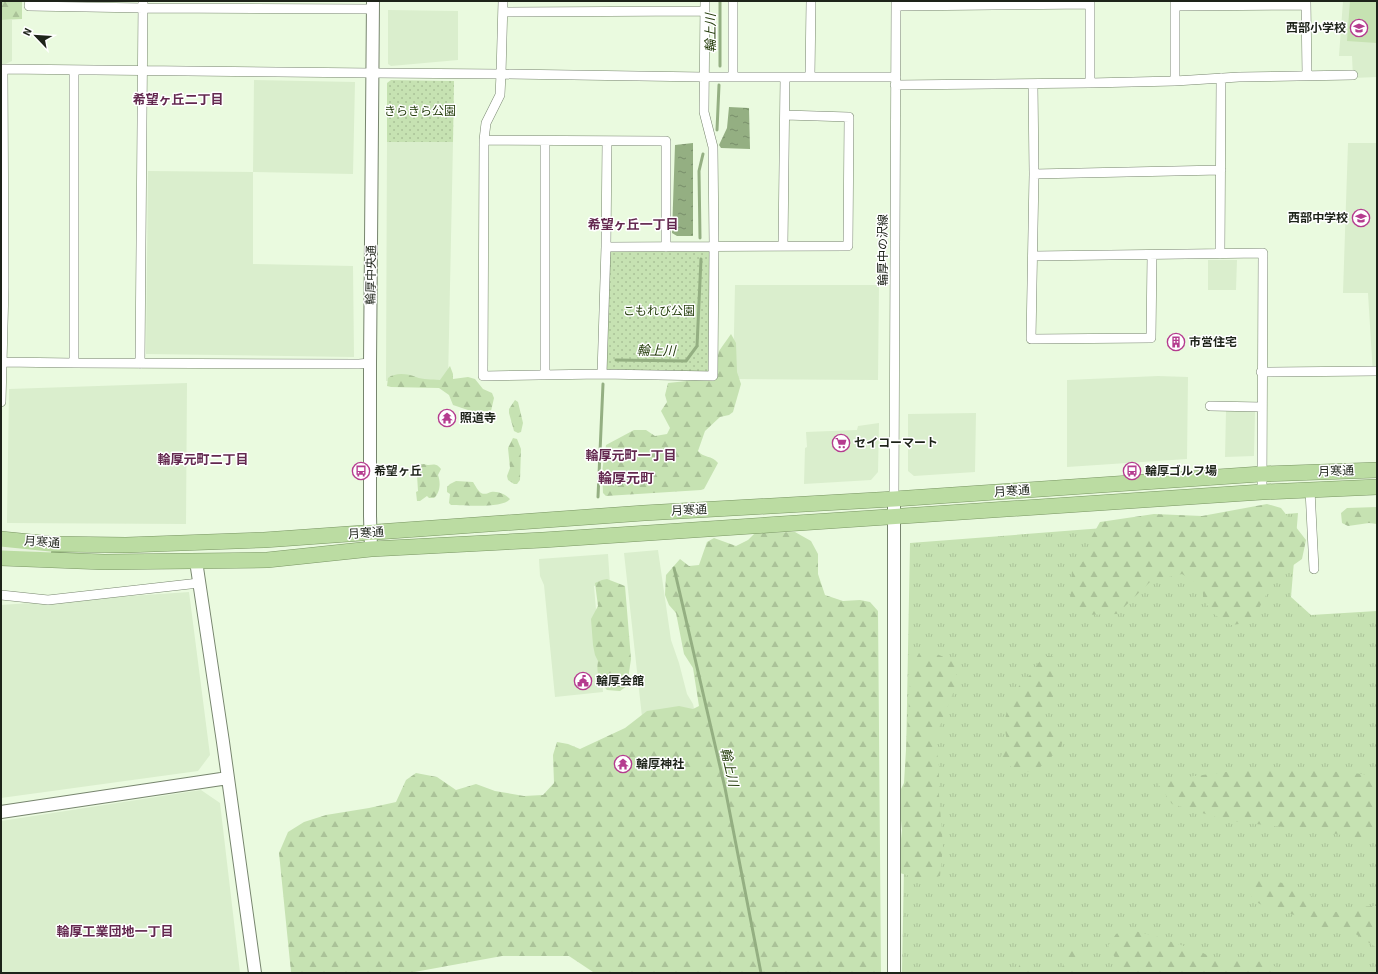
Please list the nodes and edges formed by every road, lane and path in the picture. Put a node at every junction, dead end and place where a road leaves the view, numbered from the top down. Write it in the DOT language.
graph roads {
  1 [pos="30,1"];
  2 [pos="503,1"];
  3 [pos="705,1"];
  4 [pos="733,1"];
  5 [pos="811,1"];
  6 [pos="896,3"];
  7 [pos="1090,3"];
  8 [pos="1306,3"];
  9 [pos="1175,4"];
  10 [pos="143,5"];
  11 [pos="373,5"];
  12 [pos="705,11"];
  13 [pos="503,12"];
  14 [pos="74,70"];
  15 [pos="143,71"];
  16 [pos="373,74"];
  17 [pos="501,74"];
  18 [pos="1353,75"];
  19 [pos="733,76"];
  20 [pos="1306,76"];
  21 [pos="704,77"];
  22 [pos="785,77"];
  23 [pos="810,77"];
  24 [pos="1221,78"];
  25 [pos="896,81"];
  26 [pos="1175,81"];
  27 [pos="1090,83"];
  28 [pos="1033,84"];
  29 [pos="785,115"];
  30 [pos="484,140"];
  31 [pos="545,140"];
  32 [pos="607,141"];
  33 [pos="3,167"];
  34 [pos="1221,170"];
  35 [pos="1034,174"];
  36 [pos="714,246"];
  37 [pos="784,246"];
  38 [pos="606,247"];
  39 [pos="666,247"];
  40 [pos="1220,254"];
  41 [pos="1152,255"];
  42 [pos="1033,256"];
  43 [pos="2,362"];
  44 [pos="370,363"];
  45 [pos="74,364"];
  46 [pos="140,364"];
  47 [pos="1377,371"];
  48 [pos="1261,372"];
  49 [pos="602,374"];
  50 [pos="545,375"];
  51 [pos="1,402"];
  52 [pos="1210,406"];
  53 [pos="1262,407"];
  54 [pos="1377,470"];
  55 [pos="1261,474"];
  56 [pos="1377,487"];
  57 [pos="1310,490"];
  58 [pos="1262,492"];
  59 [pos="894,499"];
  60 [pos="893,517"];
  61 [pos="370,533"];
  62 [pos="1,539"];
  63 [pos="231,542"];
  64 [pos="1,548"];
  65 [pos="371,549"];
  66 [pos="1,558"];
  67 [pos="196,561"];
  68 [pos="1314,569"];
  69 [pos="199,583"];
  70 [pos="1,595"];
  71 [pos="228,778"];
  72 [pos="1,812"];
  73 [pos="255,973"];
  74 [pos="894,973"];
  1 -- 10 [label="street"];
  2 -- 13 [label="street"];
  3 -- 12 [label="street"];
  4 -- 19 [label="street"];
  5 -- 23 [label="street"];
  6 -- 7 [label="street"];
  6 -- 25 [label="street, 輪厚中の沢線"];
  7 -- 27 [label="street"];
  8 -- 9 [label="street"];
  8 -- 20 [label="street"];
  9 -- 26 [label="street"];
  10 -- 11 [label="street"];
  10 -- 15 [label="street"];
  11 -- 16 [label="street, 輪厚中央通"];
  12 -- 13 [label="street"];
  12 -- 21 [label="street"];
  13 -- 17 [label="street"];
  14 -- 15 [label="street"];
  14 -- 33 [label="street"];
  14 -- 45 [label="street"];
  15 -- 16 [label="street"];
  15 -- 46 [label="street"];
  16 -- 17 [label="street"];
  16 -- 44 [label="street, 輪厚中央通"];
  17 -- 21 [label="street"];
  17 -- 30 [label="street"];
  18 -- 20 [label="street"];
  19 -- 21 [label="street"];
  19 -- 22 [label="street"];
  20 -- 24 [label="street"];
  21 -- 36 [label="street"];
  22 -- 23 [label="street"];
  22 -- 29 [label="street"];
  23 -- 25 [label="street"];
  24 -- 26 [label="street"];
  24 -- 34 [label="street"];
  25 -- 28 [label="street"];
  25 -- 59 [label="street, 輪厚中の沢線"];
  26 -- 27 [label="street"];
  27 -- 28 [label="street"];
  28 -- 35 [label="street"];
  29 -- 37 [label="street"];
  29 -- 37 [label="street"];
  30 -- 31 [label="street"];
  30 -- 50 [label="street"];
  31 -- 32 [label="street"];
  31 -- 50 [label="street"];
  32 -- 38 [label="street"];
  32 -- 39 [label="street"];
  33 -- 43 [label="street"];
  34 -- 35 [label="street"];
  34 -- 40 [label="street"];
  35 -- 42 [label="street"];
  36 -- 37 [label="street"];
  36 -- 39 [label="street"];
  36 -- 49 [label="street"];
  38 -- 39 [label="street"];
  38 -- 49 [label="street"];
  40 -- 41 [label="street"];
  40 -- 48 [label="street"];
  41 -- 42 [label="street"];
  41 -- 42 [label="street"];
  43 -- 45 [label="street"];
  43 -- 51 [label="street"];
  44 -- 46 [label="street"];
  44 -- 61 [label="street, 輪厚中央通"];
  45 -- 46 [label="street"];
  47 -- 48 [label="street"];
  48 -- 53 [label="street"];
  49 -- 50 [label="street"];
  52 -- 53 [label="street"];
  53 -- 55 [label="street"];
  54 -- 55 [label="highway, 月寒通"];
  55 -- 58 [label="street"];
  55 -- 59 [label="highway, 月寒通"];
  56 -- 57 [label="highway, 月寒通"];
  57 -- 58 [label="highway, 月寒通"];
  57 -- 68 [label="street"];
  58 -- 60 [label="highway, 月寒通"];
  59 -- 60 [label="street"];
  59 -- 61 [label="highway, 月寒通"];
  60 -- 65 [label="highway, 月寒通"];
  60 -- 74 [label="street"];
  61 -- 63 [label="highway, 月寒通"];
  61 -- 65 [label="street, 輪厚中央通"];
  62 -- 63 [label="highway, 月寒通"];
  63 -- 64 [label="main road"];
  65 -- 67 [label="highway, 月寒通"];
  66 -- 67 [label="highway, 月寒通"];
  67 -- 69 [label="street"];
  69 -- 70 [label="street"];
  69 -- 71 [label="street"];
  71 -- 72 [label="street"];
  71 -- 73 [label="street"];
}
